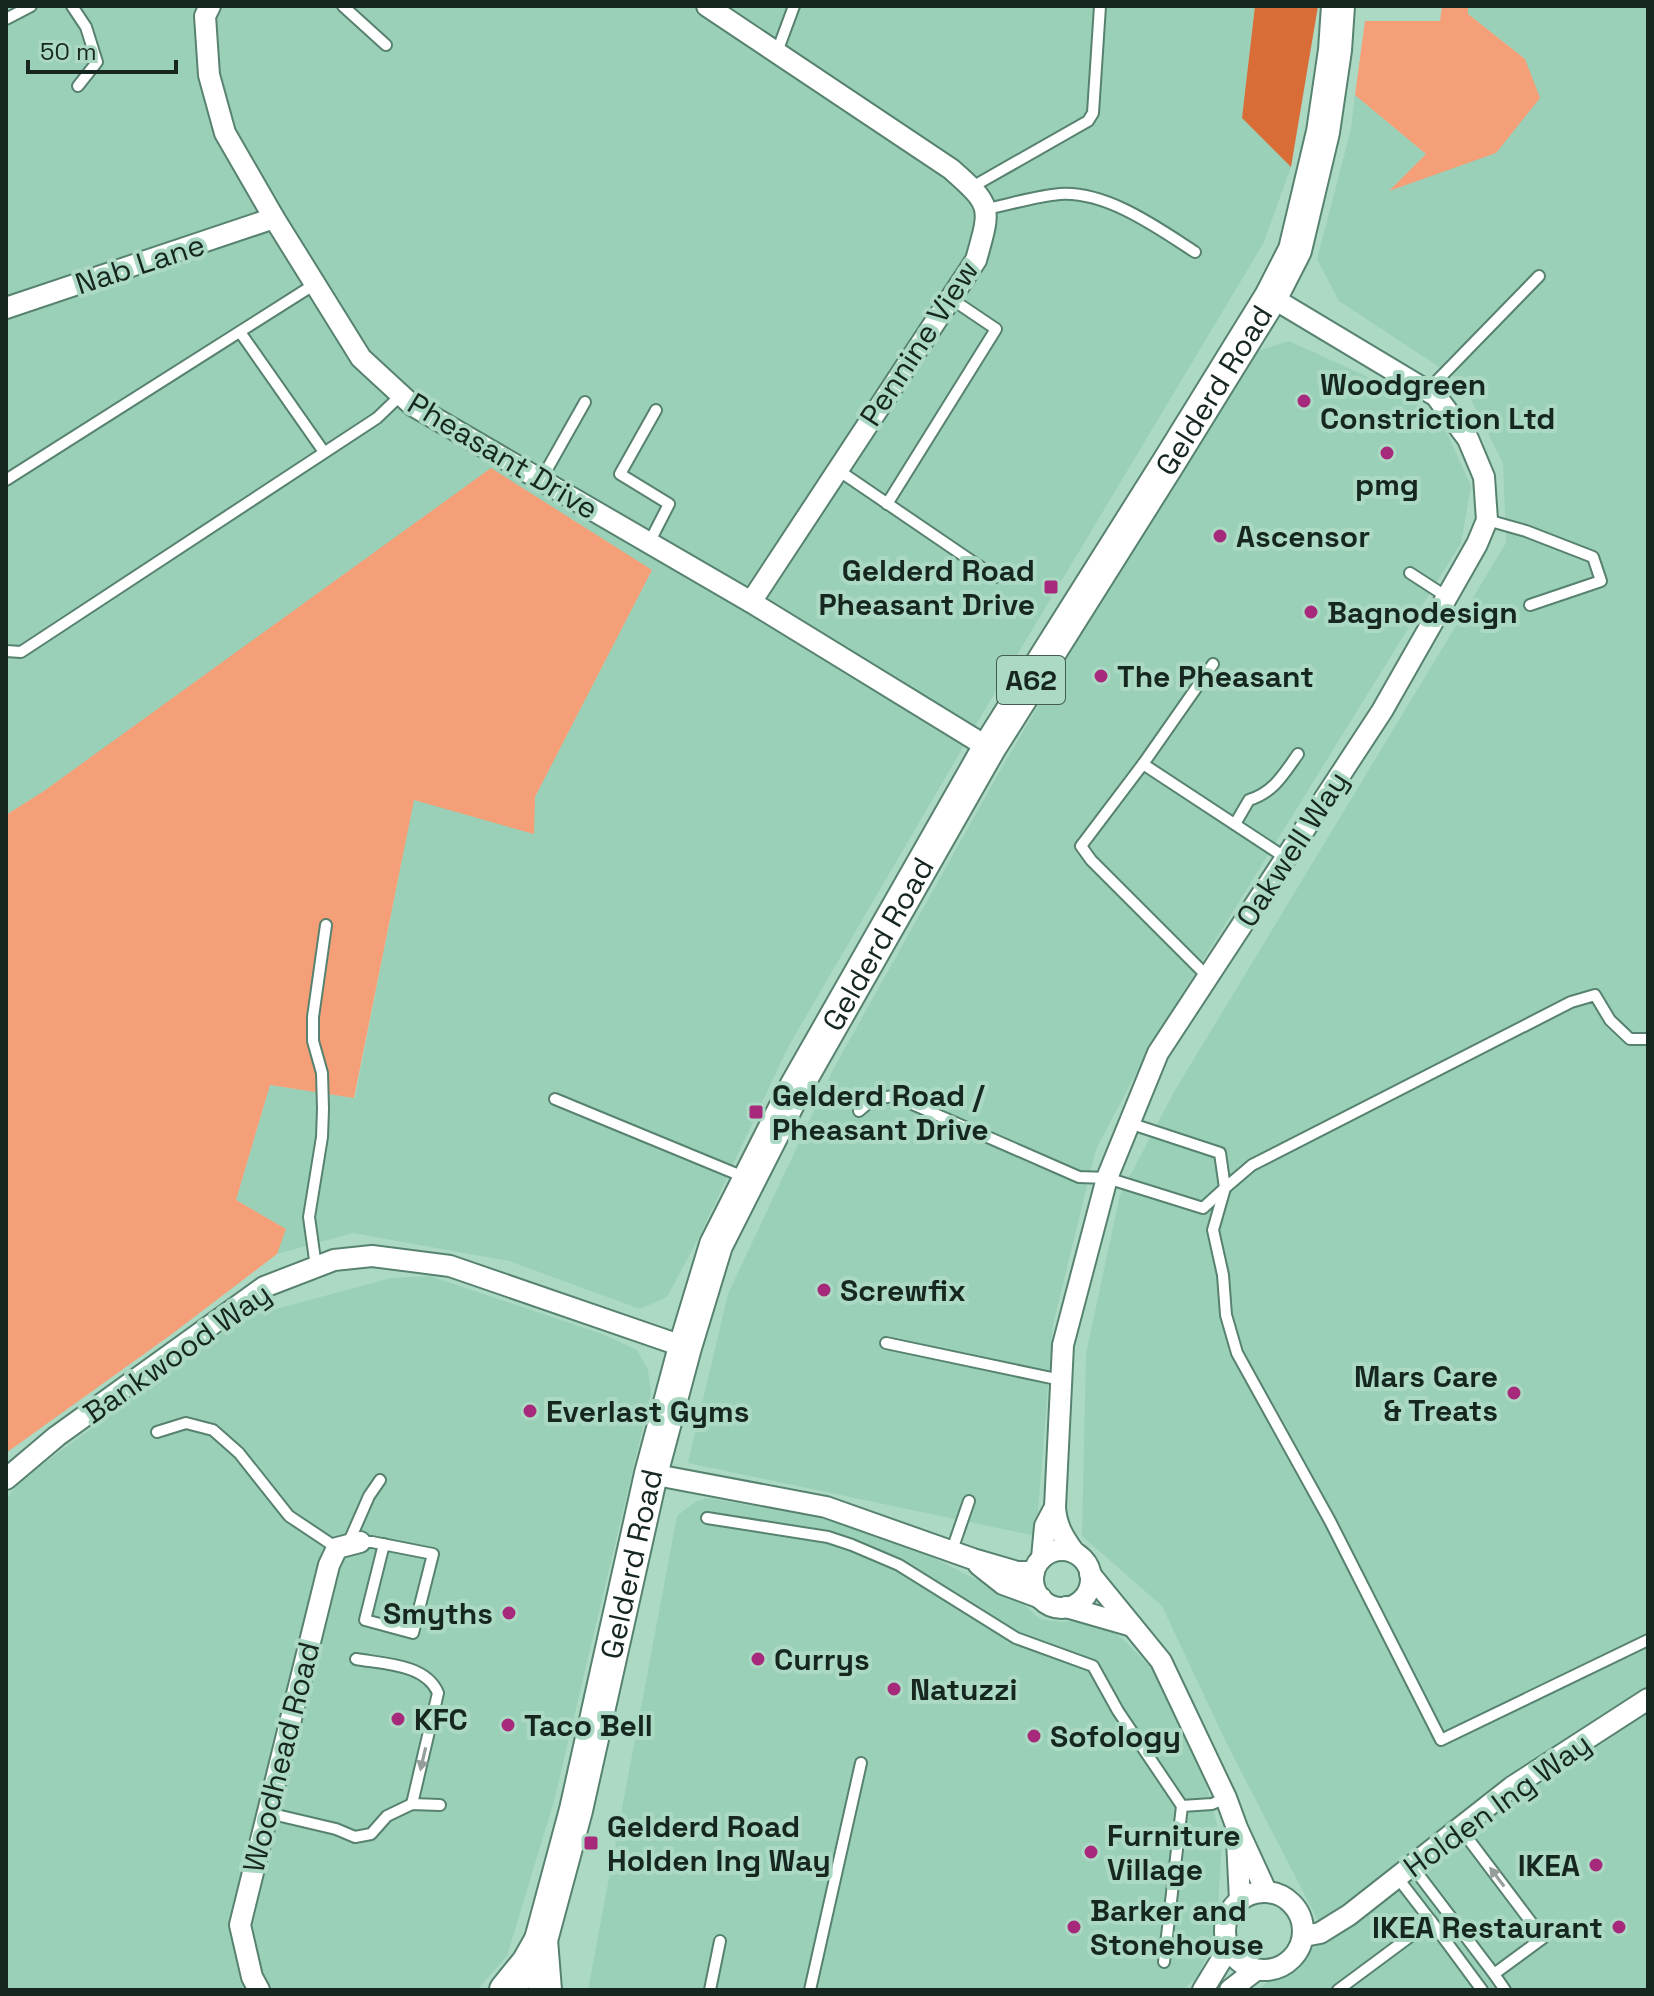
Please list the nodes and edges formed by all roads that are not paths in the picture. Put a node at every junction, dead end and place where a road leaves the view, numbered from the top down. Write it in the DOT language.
graph roads {
  1 [pos="31,6"];
  2 [pos="72,6"];
  3 [pos="210,6"];
  4 [pos="343,6"];
  5 [pos="707,6"];
  6 [pos="794,6"];
  7 [pos="1100,6"];
  8 [pos="1338,6"];
  9 [pos="6,19"];
  10 [pos="386,45"];
  11 [pos="777,52"];
  12 [pos="78,86"];
  13 [pos="972,187"];
  14 [pos="987,209"];
  15 [pos="274,218"];
  16 [pos="1195,252"];
  17 [pos="1539,276"];
  18 [pos="315,284"];
  19 [pos="1271,297"];
  20 [pos="950,298"];
  21 [pos="6,308"];
  22 [pos="240,332"];
  23 [pos="1427,391"];
  24 [pos="401,395"];
  25 [pos="585,402"];
  26 [pos="656,410"];
  27 [pos="324,452"];
  28 [pos="838,470"];
  29 [pos="6,480"];
  30 [pos="541,480"];
  31 [pos="887,504"];
  32 [pos="1487,520"];
  33 [pos="649,543"];
  34 [pos="1410,573"];
  35 [pos="995,577"];
  36 [pos="1447,597"];
  37 [pos="751,602"];
  38 [pos="1530,605"];
  39 [pos="6,651"];
  40 [pos="1213,664"];
  41 [pos="989,748"];
  42 [pos="1298,754"];
  43 [pos="1143,764"];
  44 [pos="1235,824"];
  45 [pos="1286,858"];
  46 [pos="326,925"];
  47 [pos="1208,977"];
  48 [pos="1648,1039"];
  49 [pos="555,1099"];
  50 [pos="859,1111"];
  51 [pos="1129,1123"];
  52 [pos="1107,1178"];
  53 [pos="750,1179"];
  54 [pos="1225,1188"];
  55 [pos="316,1267"];
  56 [pos="886,1343"];
  57 [pos="685,1347"];
  58 [pos="1061,1380"];
  59 [pos="157,1432"];
  60 [pos="651,1474"];
  61 [pos="6,1479"];
  62 [pos="380,1480"];
  63 [pos="969,1501"];
  64 [pos="1055,1507"];
  65 [pos="707,1518"];
  66 [pos="384,1544"];
  67 [pos="348,1545"];
  68 [pos="952,1550"];
  69 [pos="1074,1552"];
  70 [pos="973,1559"];
  71 [pos="1038,1565"];
  72 [pos="1090,1574"];
  73 [pos="1041,1598"];
  74 [pos="1066,1607"];
  75 [pos="1132,1626"];
  76 [pos="1648,1640"];
  77 [pos="356,1659"];
  78 [pos="1648,1699"];
  79 [pos="861,1763"];
  80 [pos="1226,1798"];
  81 [pos="412,1804"];
  82 [pos="440,1805"];
  83 [pos="1182,1806"];
  84 [pos="268,1813"];
  85 [pos="1237,1828"];
  86 [pos="1460,1828"];
  87 [pos="1405,1871"];
  88 [pos="1266,1891"];
  89 [pos="1240,1900"];
  90 [pos="1298,1911"];
  91 [pos="1349,1915"];
  92 [pos="1431,1921"];
  93 [pos="1304,1936"];
  94 [pos="541,1940"];
  95 [pos="720,1941"];
  96 [pos="1228,1949"];
  97 [pos="1164,1962"];
  98 [pos="1256,1970"];
  99 [pos="1494,1974"];
  100 [pos="259,1990"];
  101 [pos="506,1990"];
  102 [pos="545,1990"];
  103 [pos="710,1990"];
  104 [pos="810,1990"];
  105 [pos="1203,1990"];
  106 [pos="1230,1990"];
  107 [pos="1338,1990"];
  108 [pos="1482,1990"];
  109 [pos="1505,1990"];
  1 -- 9 [label="lane"];
  2 -- 12 [label="lane"];
  3 -- 15 [label="street, Pheasant Drive"];
  4 -- 10 [label="lane"];
  5 -- 11 [label="street"];
  6 -- 11 [label="lane"];
  7 -- 13 [label="lane"];
  8 -- 19 [label="main road, Gelderd Road / A62"];
  11 -- 13 [label="street"];
  13 -- 14 [label="street"];
  14 -- 16 [label="lane"];
  14 -- 20 [label="street, Pennine View"];
  15 -- 18 [label="street, Pheasant Drive"];
  15 -- 21 [label="street, Nab Lane"];
  17 -- 23 [label="lane"];
  18 -- 22 [label="lane"];
  18 -- 24 [label="street, Pheasant Drive"];
  19 -- 23 [label="street, Oakwell Way"];
  19 -- 41 [label="main road, Gelderd Road / A62"];
  20 -- 28 [label="street, Pennine View"];
  20 -- 31 [label="lane"];
  22 -- 27 [label="lane"];
  22 -- 29 [label="lane"];
  23 -- 32 [label="street, Oakwell Way"];
  24 -- 27 [label="lane"];
  24 -- 30 [label="street, Pheasant Drive"];
  25 -- 30 [label="lane"];
  26 -- 33 [label="lane"];
  27 -- 39 [label="lane"];
  28 -- 31 [label="lane"];
  28 -- 37 [label="street, Pennine View"];
  30 -- 33 [label="street, Pheasant Drive"];
  31 -- 35 [label="lane"];
  32 -- 36 [label="street, Oakwell Way"];
  32 -- 38 [label="lane"];
  33 -- 37 [label="street, Pheasant Drive"];
  34 -- 36 [label="lane"];
  36 -- 45 [label="street, Oakwell Way"];
  37 -- 41 [label="street, Pheasant Drive"];
  40 -- 43 [label="lane"];
  41 -- 53 [label="main road, Gelderd Road / A62"];
  42 -- 44 [label="lane"];
  43 -- 44 [label="lane"];
  43 -- 47 [label="lane"];
  44 -- 45 [label="lane"];
  45 -- 47 [label="street, Oakwell Way"];
  46 -- 55 [label="lane"];
  47 -- 51 [label="street, Oakwell Way"];
  48 -- 54 [label="lane"];
  49 -- 53 [label="lane"];
  50 -- 52 [label="lane"];
  51 -- 52 [label="street, Oakwell Way"];
  51 -- 54 [label="lane"];
  52 -- 54 [label="lane"];
  52 -- 58 [label="street, Oakwell Way"];
  53 -- 57 [label="main road, Gelderd Road / A62"];
  54 -- 76 [label="lane"];
  55 -- 57 [label="street, Bankwood Way"];
  55 -- 61 [label="street, Bankwood Way"];
  56 -- 58 [label="lane"];
  57 -- 60 [label="main road, Gelderd Road / A62"];
  58 -- 64 [label="street, Oakwell Way"];
  59 -- 67 [label="lane"];
  60 -- 68 [label="street"];
  60 -- 94 [label="main road, Gelderd Road / A62"];
  62 -- 67 [label="lane"];
  63 -- 68 [label="lane"];
  64 -- 69 [label="street, Oakwell Way"];
  64 -- 71 [label="street, Oakwell Way"];
  65 -- 83 [label="lane"];
  66 -- 66 [label="lane"];
  66 -- 67 [label="lane"];
  67 -- 84 [label="street, Woodhead Road"];
  68 -- 70 [label="street"];
  69 -- 71 [label="street"];
  69 -- 72 [label="street"];
  70 -- 71 [label="street"];
  70 -- 73 [label="street"];
  71 -- 73 [label="street"];
  72 -- 74 [label="street"];
  72 -- 75 [label="street"];
  73 -- 74 [label="street"];
  74 -- 75 [label="street"];
  75 -- 80 [label="street"];
  77 -- 81 [label="lane, one-way"];
  78 -- 86 [label="street, Holden Ing Way"];
  79 -- 104 [label="lane"];
  80 -- 83 [label="lane"];
  80 -- 85 [label="street"];
  81 -- 82 [label="lane"];
  81 -- 84 [label="lane"];
  83 -- 97 [label="lane"];
  84 -- 100 [label="street, Woodhead Road"];
  85 -- 88 [label="street"];
  85 -- 89 [label="street"];
  86 -- 87 [label="street, Holden Ing Way"];
  99 -- 86 [label="lane, one-way"];
  87 -- 91 [label="street, Holden Ing Way"];
  87 -- 92 [label="lane"];
  87 -- 99 [label="lane"];
  88 -- 89 [label="street"];
  88 -- 90 [label="street"];
  89 -- 96 [label="street"];
  90 -- 91 [label="street"];
  90 -- 93 [label="street"];
  91 -- 93 [label="street, Holden Ing Way"];
  92 -- 107 [label="lane"];
  92 -- 108 [label="lane"];
  93 -- 98 [label="street"];
  94 -- 101 [label="main road, Gelderd Road / A62"];
  94 -- 102 [label="main road, Gelderd Road / A62"];
  95 -- 103 [label="lane"];
  96 -- 98 [label="street"];
  96 -- 105 [label="street"];
  98 -- 106 [label="street"];
  99 -- 109 [label="lane"];
}
